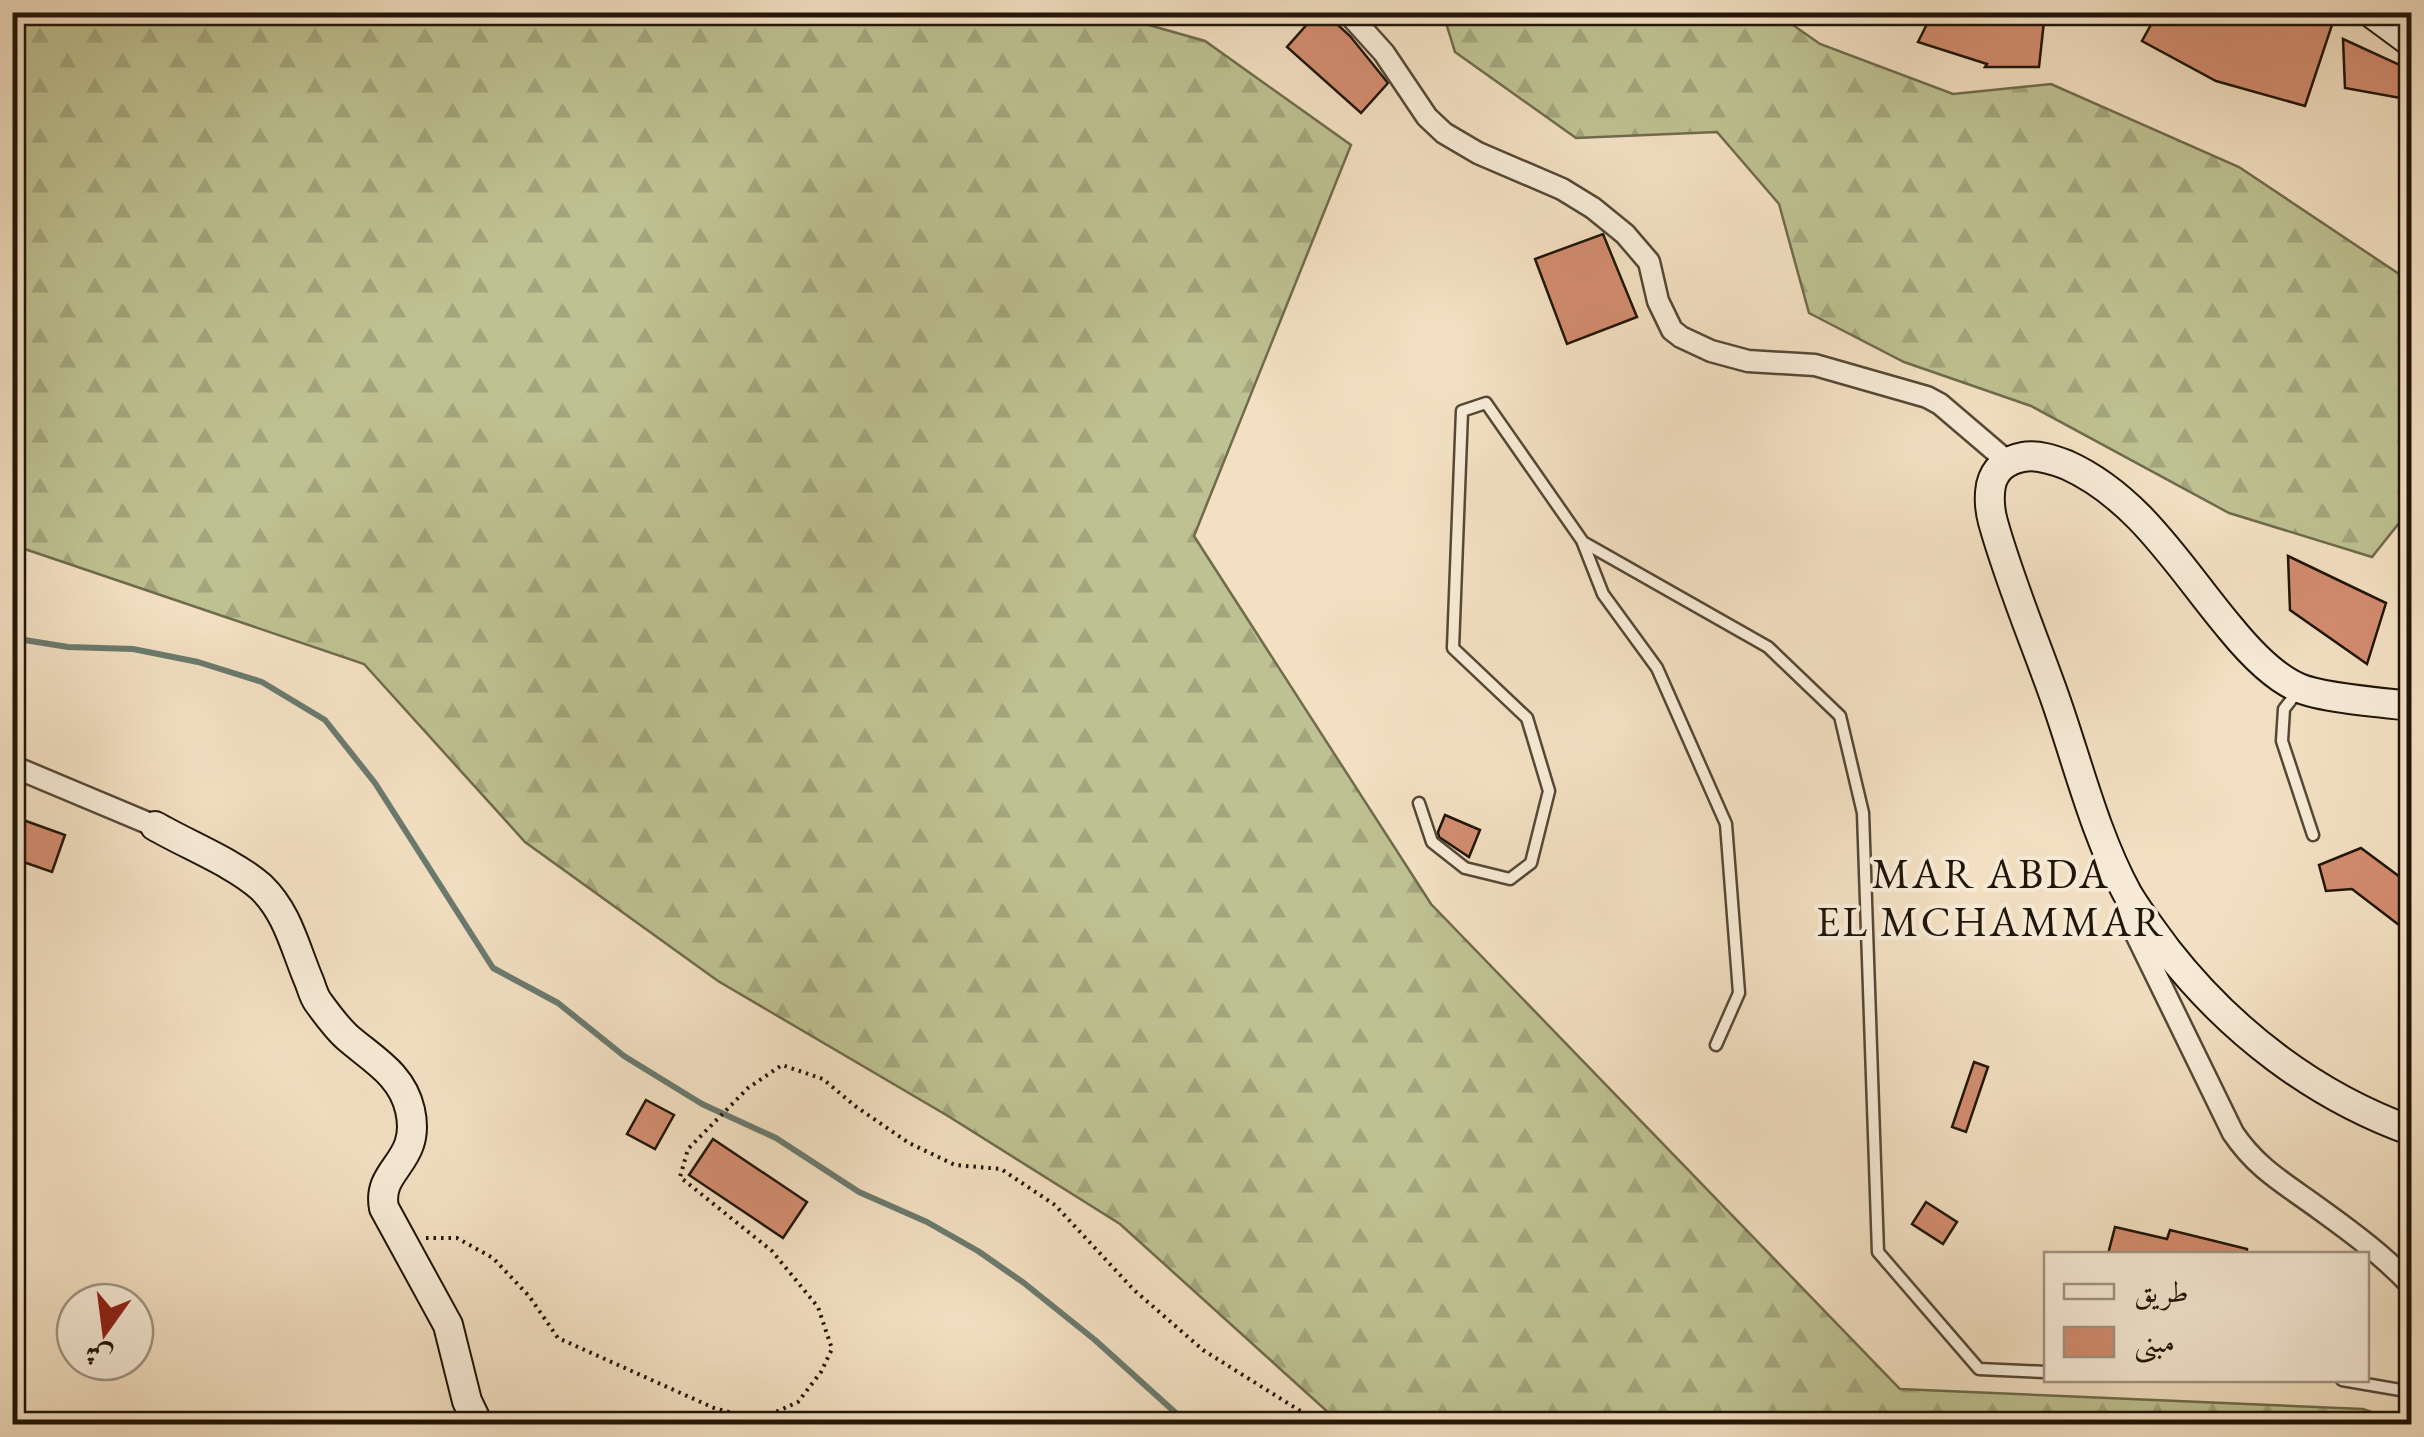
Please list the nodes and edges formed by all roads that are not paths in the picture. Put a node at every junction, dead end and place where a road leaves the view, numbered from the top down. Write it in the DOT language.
graph roads {
  1 [pos="1346,12"];
  2 [pos="2370,12"];
  3 [pos="2412,43"];
  4 [pos="2008,462"];
  5 [pos="1583,542"];
  6 [pos="2300,689"];
  7 [pos="2412,706"];
  8 [pos="12,766"];
  9 [pos="1419,803"];
  10 [pos="155,826"];
  11 [pos="2313,835"];
  12 [pos="2127,892"];
  13 [pos="1716,1045"];
  14 [pos="2412,1132"];
  15 [pos="2412,1286"];
  16 [pos="2044,1372"];
  17 [pos="2354,1382"];
  18 [pos="2412,1392"];
  19 [pos="478,1424"];
  1 -- 4 [label="street"];
  2 -- 3 [label="street"];
  4 -- 6 [label="street"];
  4 -- 12 [label="street"];
  5 -- 9 [label="lane"];
  5 -- 13 [label="lane"];
  5 -- 16 [label="lane"];
  6 -- 7 [label="street"];
  6 -- 11 [label="lane"];
  8 -- 10 [label="street"];
  10 -- 19 [label="street"];
  12 -- 14 [label="street"];
  12 -- 15 [label="street"];
  17 -- 18 [label="lane"];
}
